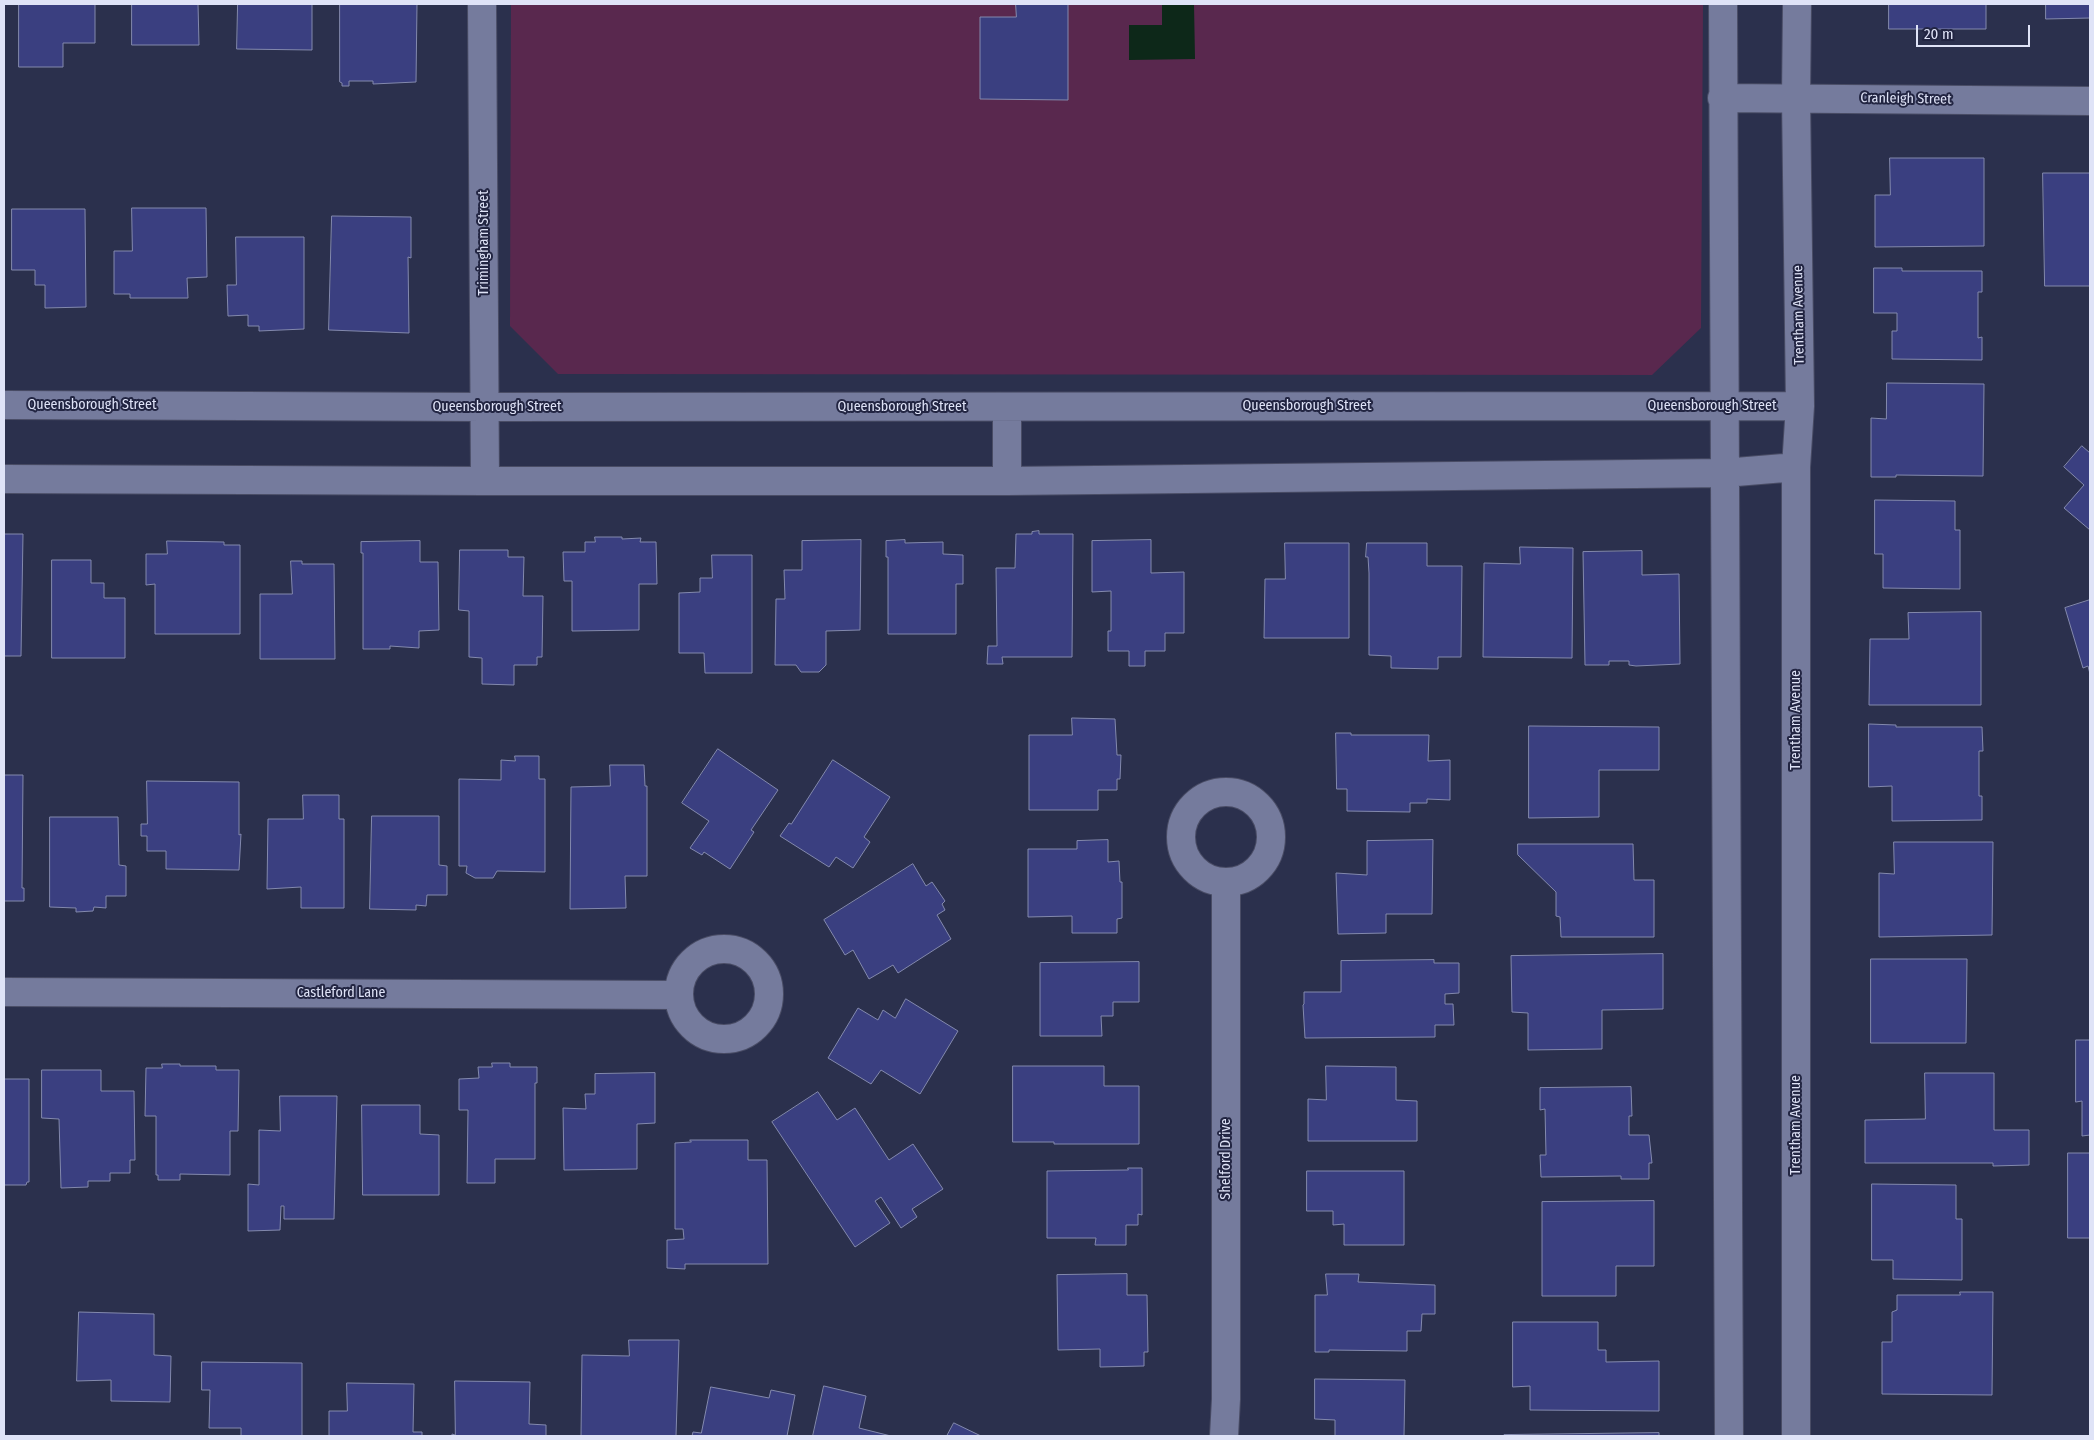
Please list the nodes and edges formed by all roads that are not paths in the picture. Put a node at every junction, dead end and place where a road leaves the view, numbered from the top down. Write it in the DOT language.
graph roads {
  1 [pos="482,4"];
  2 [pos="1723,4"];
  3 [pos="1797,4"];
  4 [pos="1722,98"];
  5 [pos="1796,98"];
  6 [pos="2090,101"];
  7 [pos="4,405"];
  8 [pos="1725,406"];
  9 [pos="1800,406"];
  10 [pos="485,407"];
  11 [pos="1007,407"];
  12 [pos="1796,467"];
  13 [pos="1724,473"];
  14 [pos="4,478"];
  15 [pos="485,481"];
  16 [pos="1007,481"];
  17 [pos="1226,882"];
  18 [pos="4,992"];
  19 [pos="678,995"];
  20 [pos="1224,1436"];
  21 [pos="1729,1436"];
  22 [pos="1796,1436"];
  1 -- 10 [label="street, Trimingham Street"];
  2 -- 4 [label="street"];
  3 -- 5 [label="street, Trentham Avenue"];
  4 -- 5 [label="street, Cranleigh Street"];
  4 -- 8 [label="street"];
  5 -- 6 [label="street, Cranleigh Street"];
  5 -- 9 [label="street, Trentham Avenue"];
  7 -- 10 [label="street, Queensborough Street"];
  8 -- 9 [label="street, Queensborough Street"];
  8 -- 11 [label="street, Queensborough Street"];
  8 -- 13 [label="street"];
  9 -- 12 [label="street, Trentham Avenue"];
  10 -- 11 [label="street, Queensborough Street"];
  10 -- 15 [label="street, Trimingham Street"];
  11 -- 16 [label="street"];
  12 -- 13 [label="street"];
  12 -- 22 [label="street, Trentham Avenue"];
  13 -- 16 [label="street"];
  13 -- 21 [label="street"];
  14 -- 15 [label="street"];
  15 -- 16 [label="street"];
  17 -- 20 [label="street, Shelford Drive"];
  18 -- 19 [label="street, Castleford Lane"];
}
